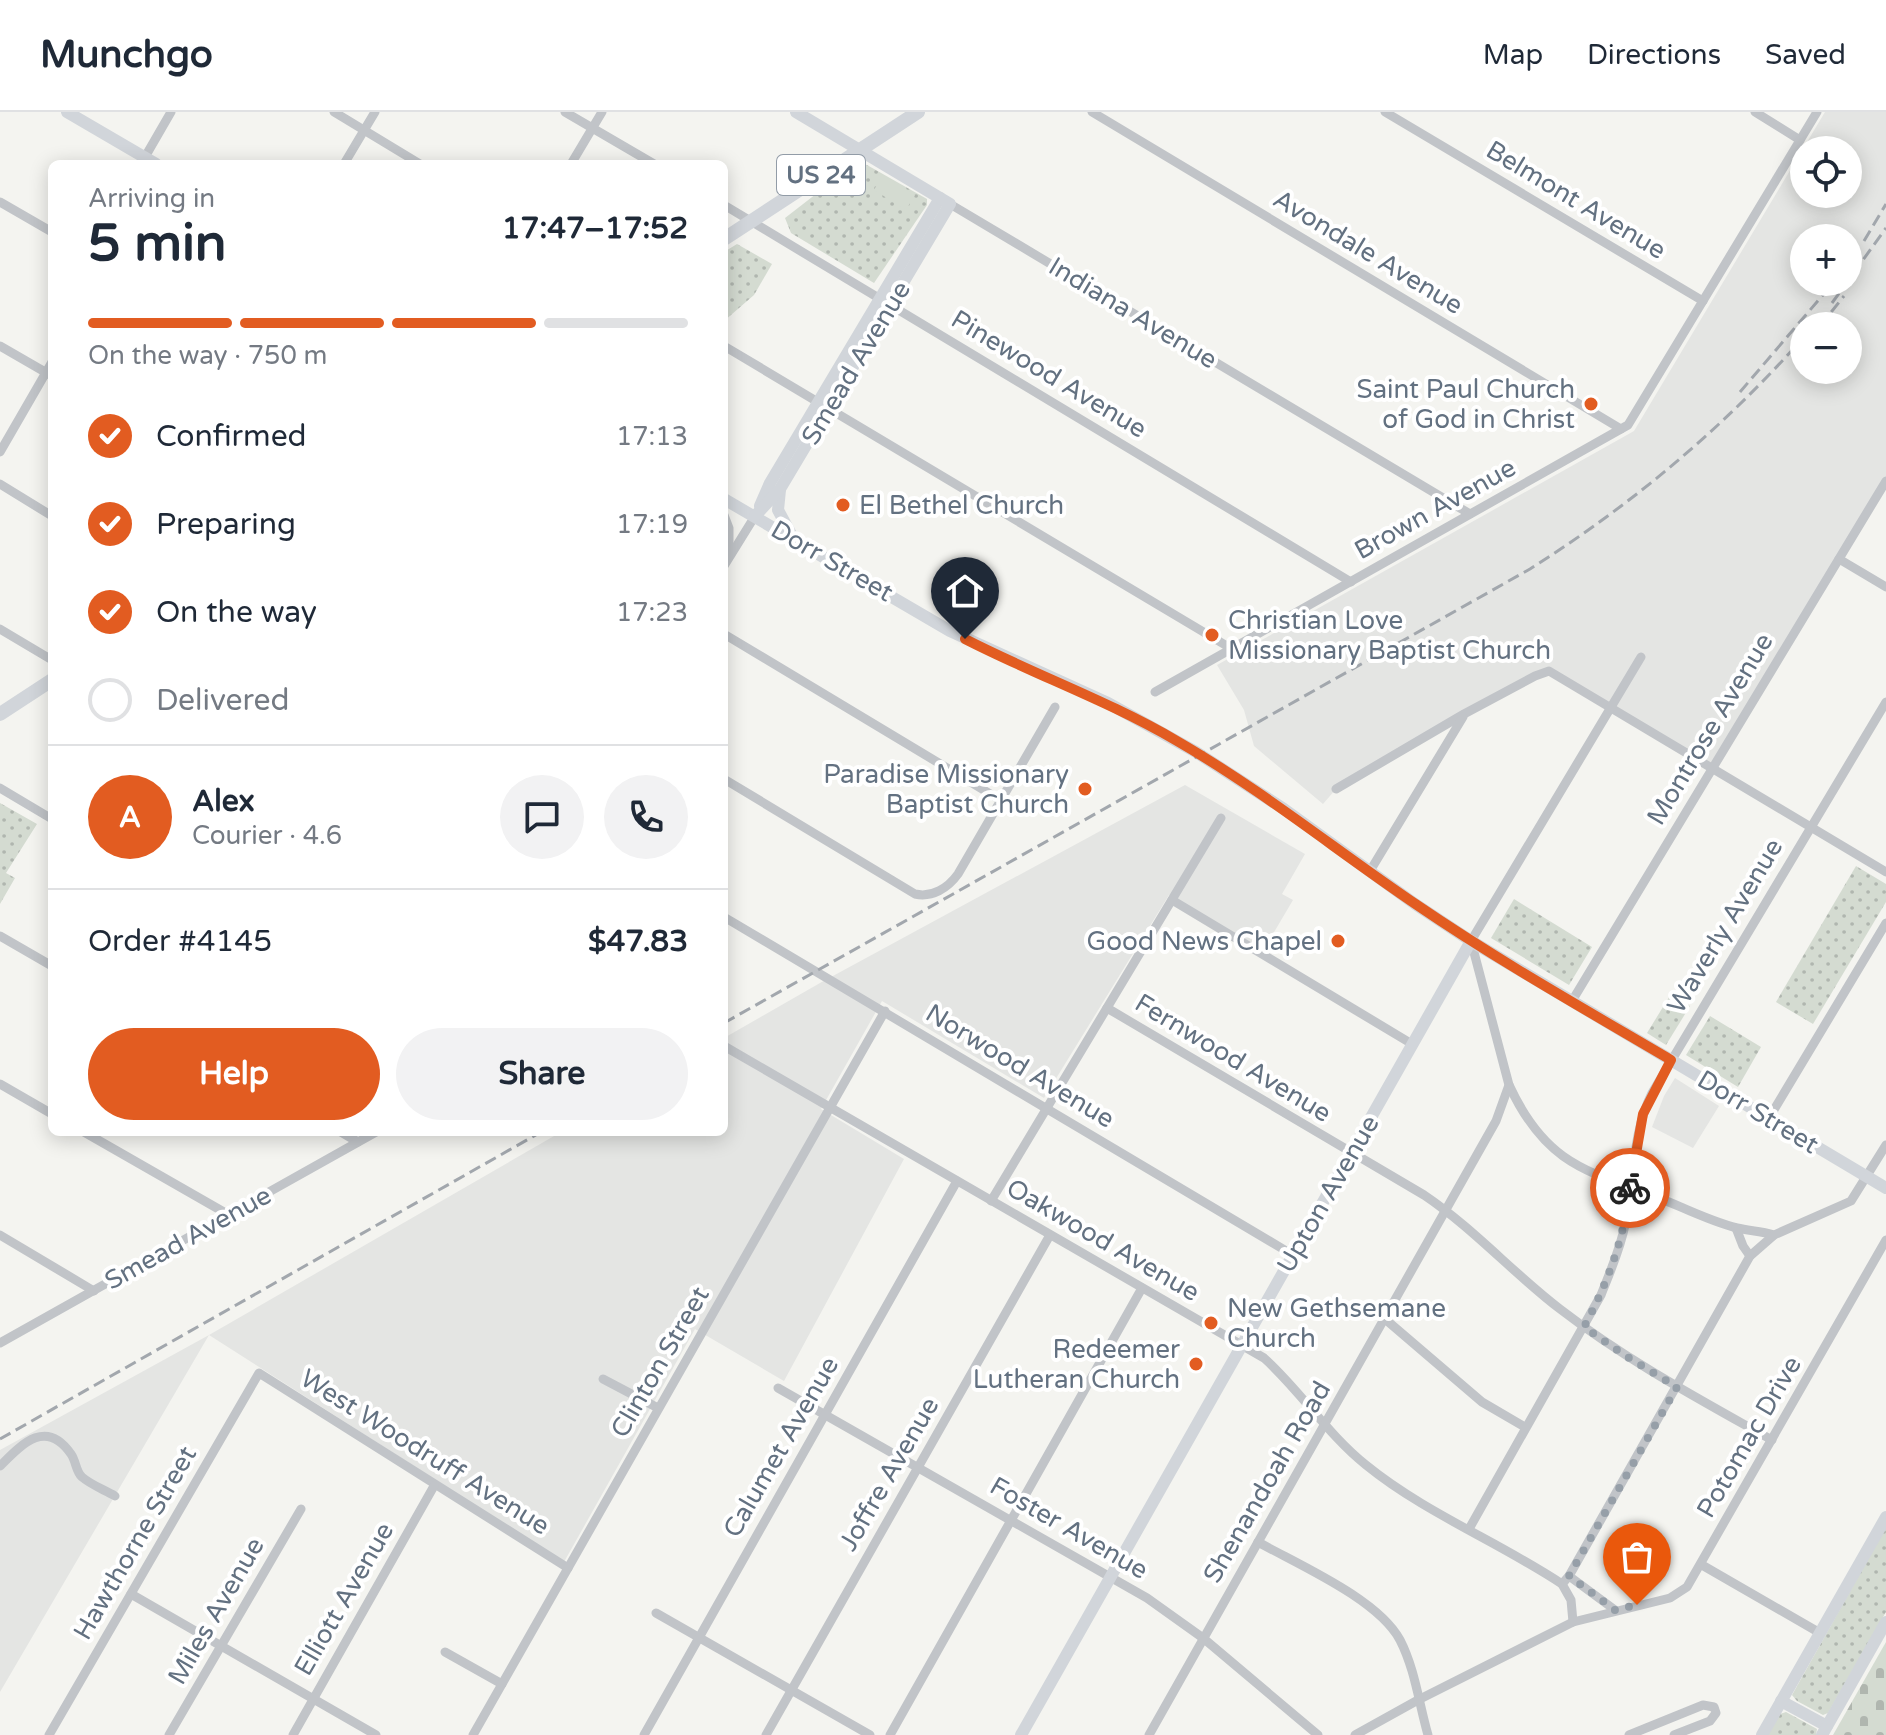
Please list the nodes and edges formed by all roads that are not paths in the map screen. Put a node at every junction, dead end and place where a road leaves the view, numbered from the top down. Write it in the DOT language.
graph roads {
  1 [pos="67,112"];
  2 [pos="171,112"];
  3 [pos="334,112"];
  4 [pos="375,112"];
  5 [pos="565,112"];
  6 [pos="602,112"];
  7 [pos="796,112"];
  8 [pos="918,112"];
  9 [pos="1092,112"];
  10 [pos="1385,112"];
  11 [pos="1755,112"];
  12 [pos="1817,112"];
  13 [pos="592,128"];
  14 [pos="364,130"];
  15 [pos="1794,136"];
  16 [pos="1802,136"];
  17 [pos="859,150"];
  18 [pos="1790,157"];
  19 [pos="148,160"];
  20 [pos="150,160"];
  21 [pos="346,160"];
  22 [pos="413,160"];
  23 [pos="573,160"];
  24 [pos="647,160"];
  25 [pos="945,201"];
  26 [pos="0,202"];
  27 [pos="728,207"];
  28 [pos="751,221"];
  29 [pos="48,230"];
  30 [pos="728,236"];
  31 [pos="1703,301"];
  32 [pos="885,302"];
  33 [pos="0,346"];
  34 [pos="728,348"];
  35 [pos="48,373"];
  36 [pos="48,376"];
  37 [pos="823,405"];
  38 [pos="1621,429"];
  39 [pos="0,452"];
  40 [pos="1886,481"];
  41 [pos="0,484"];
  42 [pos="780,489"];
  43 [pos="728,501"];
  44 [pos="48,514"];
  45 [pos="1470,514"];
  46 [pos="755,516"];
  47 [pos="793,538"];
  48 [pos="1839,559"];
  49 [pos="728,560"];
  50 [pos="1351,582"];
  51 [pos="1886,587"];
  52 [pos="0,629"];
  53 [pos="728,636"];
  54 [pos="1232,649"];
  55 [pos="1641,657"];
  56 [pos="48,658"];
  57 [pos="48,683"];
  58 [pos="1155,692"];
  59 [pos="1886,702"];
  60 [pos="1055,707"];
  61 [pos="1611,708"];
  62 [pos="0,714"];
  63 [pos="1464,714"];
  64 [pos="1712,768"];
  65 [pos="728,781"];
  66 [pos="0,788"];
  67 [pos="1336,789"];
  68 [pos="1002,801"];
  69 [pos="48,817"];
  70 [pos="1221,818"];
  71 [pos="1811,827"];
  72 [pos="1370,871"];
  73 [pos="1886,872"];
  74 [pos="1172,900"];
  75 [pos="728,919"];
  76 [pos="1886,923"];
  77 [pos="0,936"];
  78 [pos="1471,941"];
  79 [pos="48,964"];
  80 [pos="1572,1001"];
  81 [pos="1107,1008"];
  82 [pos="885,1011"];
  83 [pos="1412,1044"];
  84 [pos="728,1048"];
  85 [pos="1671,1060"];
  86 [pos="0,1084"];
  87 [pos="1509,1085"];
  88 [pos="829,1107"];
  89 [pos="1047,1108"];
  90 [pos="48,1112"];
  91 [pos="1769,1118"];
  92 [pos="91,1136"];
  93 [pos="348,1136"];
  94 [pos="369,1136"];
  95 [pos="358,1142"];
  96 [pos="1886,1145"];
  97 [pos="1351,1154"];
  98 [pos="1867,1177"];
  99 [pos="957,1181"];
  100 [pos="1630,1187"];
  101 [pos="1886,1188"];
  102 [pos="991,1201"];
  103 [pos="1446,1210"];
  104 [pos="229,1215"];
  105 [pos="1736,1228"];
  106 [pos="0,1235"];
  107 [pos="1050,1235"];
  108 [pos="1774,1235"];
  109 [pos="1886,1240"];
  110 [pos="1293,1255"];
  111 [pos="1750,1256"];
  112 [pos="1142,1288"];
  113 [pos="94,1291"];
  114 [pos="1385,1319"];
  115 [pos="1584,1327"];
  116 [pos="0,1343"];
  117 [pos="1242,1345"];
  118 [pos="259,1373"];
  119 [pos="603,1379"];
  120 [pos="1677,1387"];
  121 [pos="778,1388"];
  122 [pos="658,1408"];
  123 [pos="825,1415"];
  124 [pos="1324,1425"];
  125 [pos="1525,1427"];
  126 [pos="1772,1440"];
  127 [pos="0,1466"];
  128 [pos="919,1468"];
  129 [pos="434,1486"];
  130 [pos="115,1496"];
  131 [pos="301,1509"];
  132 [pos="1886,1517"];
  133 [pos="1011,1520"];
  134 [pos="1469,1529"];
  135 [pos="1258,1542"];
  136 [pos="1702,1565"];
  137 [pos="568,1568"];
  138 [pos="1110,1577"];
  139 [pos="1566,1580"];
  140 [pos="131,1594"];
  141 [pos="1615,1610"];
  142 [pos="656,1613"];
  143 [pos="1573,1622"];
  144 [pos="1886,1622"];
  145 [pos="1820,1633"];
  146 [pos="699,1637"];
  147 [pos="1203,1638"];
  148 [pos="220,1647"];
  149 [pos="445,1652"];
  150 [pos="502,1684"];
  151 [pos="791,1691"];
  152 [pos="313,1700"];
  153 [pos="1418,1700"];
  154 [pos="1781,1701"];
  155 [pos="1824,1731"];
  156 [pos="49,1735"];
  157 [pos="169,1735"];
  158 [pos="293,1735"];
  159 [pos="376,1735"];
  160 [pos="473,1735"];
  161 [pos="644,1735"];
  162 [pos="766,1735"];
  163 [pos="870,1735"];
  164 [pos="890,1735"];
  165 [pos="1021,1735"];
  166 [pos="1149,1735"];
  167 [pos="1318,1735"];
  168 [pos="1355,1735"];
  169 [pos="1428,1735"];
  170 [pos="1629,1735"];
  171 [pos="1674,1735"];
  172 [pos="1762,1735"];
  1 -- 19 [label="street"];
  2 -- 20 [label="street"];
  3 -- 14 [label="street"];
  4 -- 14 [label="street"];
  5 -- 13 [label="street"];
  6 -- 13 [label="street"];
  7 -- 17 [label="street, Indiana Avenue"];
  8 -- 17 [label="main road, US 24"];
  9 -- 38 [label="street, Avondale Avenue"];
  10 -- 31 [label="street, Belmont Avenue"];
  11 -- 15 [label="street"];
  12 -- 16 [label="street, Brown Avenue"];
  13 -- 23 [label="street"];
  13 -- 24 [label="street"];
  14 -- 21 [label="street"];
  14 -- 22 [label="street"];
  17 -- 25 [label="street, Indiana Avenue"];
  17 -- 28 [label="main road, US 24"];
  18 -- 31 [label="street, Brown Avenue"];
  25 -- 32 [label="street, Smead Avenue"];
  25 -- 45 [label="street, Indiana Avenue"];
  26 -- 29 [label="street"];
  27 -- 28 [label="street, Pinewood Avenue"];
  28 -- 30 [label="main road, US 24"];
  28 -- 32 [label="street, Pinewood Avenue"];
  31 -- 38 [label="street, Brown Avenue"];
  32 -- 37 [label="street, Smead Avenue"];
  32 -- 50 [label="street, Pinewood Avenue"];
  33 -- 35 [label="street"];
  34 -- 37 [label="street"];
  36 -- 39 [label="street"];
  37 -- 42 [label="street, Smead Avenue"];
  37 -- 46 [label="street, Smead Avenue"];
  37 -- 54 [label="street"];
  38 -- 45 [label="street, Brown Avenue"];
  40 -- 48 [label="street, Montrose Avenue"];
  41 -- 44 [label="street"];
  42 -- 46 [label="street, Smead Avenue"];
  42 -- 47 [label="street"];
  43 -- 46 [label="street, Dorr Street"];
  45 -- 50 [label="street, Brown Avenue"];
  46 -- 47 [label="street, Dorr Street"];
  46 -- 49 [label="street, Smead Avenue"];
  47 -- 72 [label="street, Dorr Street"];
  48 -- 51 [label="street"];
  48 -- 64 [label="street, Montrose Avenue"];
  50 -- 54 [label="street, Brown Avenue"];
  52 -- 56 [label="street"];
  53 -- 68 [label="street"];
  54 -- 58 [label="street, Brown Avenue"];
  55 -- 61 [label="street, Upton Avenue"];
  57 -- 62 [label="main road"];
  59 -- 71 [label="street, Waverly Avenue"];
  60 -- 68 [label="street"];
  61 -- 63 [label="street"];
  61 -- 64 [label="street"];
  61 -- 78 [label="street, Upton Avenue"];
  63 -- 67 [label="street"];
  63 -- 72 [label="street"];
  64 -- 71 [label="street"];
  64 -- 80 [label="street, Montrose Avenue"];
  65 -- 68 [label="street"];
  66 -- 69 [label="street"];
  70 -- 74 [label="street"];
  71 -- 73 [label="street"];
  71 -- 85 [label="street, Waverly Avenue"];
  72 -- 78 [label="street, Dorr Street"];
  74 -- 81 [label="street"];
  74 -- 83 [label="street"];
  75 -- 82 [label="street, Norwood Avenue"];
  76 -- 91 [label="street"];
  77 -- 79 [label="street"];
  78 -- 80 [label="street, Dorr Street"];
  78 -- 83 [label="street, Upton Avenue"];
  78 -- 87 [label="street"];
  80 -- 85 [label="street, Dorr Street"];
  81 -- 89 [label="street"];
  81 -- 97 [label="street, Fernwood Avenue"];
  82 -- 88 [label="street, Clinton Street"];
  82 -- 89 [label="street, Norwood Avenue"];
  83 -- 97 [label="street, Upton Avenue"];
  84 -- 88 [label="street, Oakwood Avenue"];
  85 -- 91 [label="street, Dorr Street"];
  85 -- 100 [label="street, Waverly Avenue"];
  86 -- 90 [label="street"];
  87 -- 100 [label="street"];
  87 -- 103 [label="street, Shenandoah Road"];
  88 -- 99 [label="street, Oakwood Avenue"];
  88 -- 122 [label="street, Clinton Street"];
  89 -- 102 [label="street"];
  89 -- 110 [label="street, Norwood Avenue"];
  91 -- 98 [label="street, Dorr Street"];
  92 -- 104 [label="street"];
  93 -- 95 [label="street"];
  94 -- 95 [label="street, Smead Avenue"];
  95 -- 104 [label="street, Smead Avenue"];
  96 -- 98 [label="street"];
  97 -- 103 [label="street, Fernwood Avenue"];
  97 -- 110 [label="street, Upton Avenue"];
  98 -- 101 [label="street, Dorr Street"];
  98 -- 108 [label="street"];
  99 -- 102 [label="street, Oakwood Avenue"];
  99 -- 123 [label="street, Calumet Avenue"];
  100 -- 105 [label="street"];
  100 -- 115 [label="street, Waverly Avenue"];
  102 -- 107 [label="street, Oakwood Avenue"];
  103 -- 114 [label="street, Shenandoah Road"];
  103 -- 115 [label="street, Fernwood Avenue"];
  104 -- 113 [label="street, Smead Avenue"];
  105 -- 108 [label="street"];
  105 -- 111 [label="street"];
  106 -- 113 [label="street"];
  107 -- 112 [label="street, Oakwood Avenue"];
  107 -- 128 [label="street, Joffre Avenue"];
  108 -- 111 [label="street"];
  109 -- 126 [label="street, Potomac Drive"];
  110 -- 117 [label="street, Upton Avenue"];
  111 -- 120 [label="street"];
  112 -- 117 [label="street, Oakwood Avenue"];
  112 -- 133 [label="street"];
  113 -- 116 [label="street, Smead Avenue"];
  114 -- 124 [label="street, Shenandoah Road"];
  114 -- 125 [label="street"];
  115 -- 120 [label="street, Fernwood Avenue"];
  115 -- 125 [label="street, Waverly Avenue"];
  117 -- 124 [label="street, Oakwood Avenue"];
  117 -- 138 [label="street, Upton Avenue"];
  118 -- 129 [label="street, West Woodruff Avenue"];
  118 -- 140 [label="street, Hawthorne Street"];
  119 -- 122 [label="street"];
  120 -- 126 [label="street, Fernwood Avenue"];
  120 -- 139 [label="street"];
  121 -- 123 [label="street, Foster Avenue"];
  122 -- 137 [label="street, Clinton Street"];
  123 -- 128 [label="street, Foster Avenue"];
  123 -- 146 [label="street, Calumet Avenue"];
  124 -- 134 [label="street, Oakwood Avenue"];
  124 -- 135 [label="street, Shenandoah Road"];
  125 -- 134 [label="street, Waverly Avenue"];
  126 -- 136 [label="street, Potomac Drive"];
  127 -- 130 [label="street"];
  128 -- 133 [label="street, Foster Avenue"];
  128 -- 151 [label="street, Joffre Avenue"];
  129 -- 137 [label="street, West Woodruff Avenue"];
  129 -- 152 [label="street, Elliott Avenue"];
  131 -- 148 [label="street, Miles Avenue"];
  132 -- 145 [label="street"];
  133 -- 138 [label="street, Foster Avenue"];
  133 -- 164 [label="street"];
  134 -- 139 [label="street, Oakwood Avenue"];
  135 -- 147 [label="street, Shenandoah Road"];
  135 -- 153 [label="street"];
  136 -- 141 [label="street, Potomac Drive"];
  136 -- 145 [label="street"];
  137 -- 150 [label="street, Clinton Street"];
  138 -- 147 [label="street, Foster Avenue"];
  138 -- 165 [label="street, Upton Avenue"];
  139 -- 141 [label="street, Oakwood Avenue"];
  139 -- 143 [label="street"];
  140 -- 148 [label="street"];
  140 -- 156 [label="street, Hawthorne Street"];
  141 -- 143 [label="street, Potomac Drive"];
  142 -- 146 [label="street"];
  143 -- 153 [label="street, Potomac Drive"];
  144 -- 155 [label="street"];
  145 -- 154 [label="street"];
  146 -- 151 [label="street"];
  146 -- 161 [label="street, Calumet Avenue"];
  147 -- 166 [label="street, Shenandoah Road"];
  147 -- 167 [label="street, Foster Avenue"];
  148 -- 152 [label="street"];
  148 -- 157 [label="street, Miles Avenue"];
  149 -- 150 [label="street"];
  150 -- 160 [label="street, Clinton Street"];
  151 -- 162 [label="street, Joffre Avenue"];
  151 -- 163 [label="street"];
  152 -- 158 [label="street, Elliott Avenue"];
  152 -- 159 [label="street"];
  153 -- 168 [label="street, Potomac Drive"];
  153 -- 169 [label="street"];
  154 -- 155 [label="street"];
  154 -- 172 [label="street"];
  170 -- 171 [label="street"];
}
